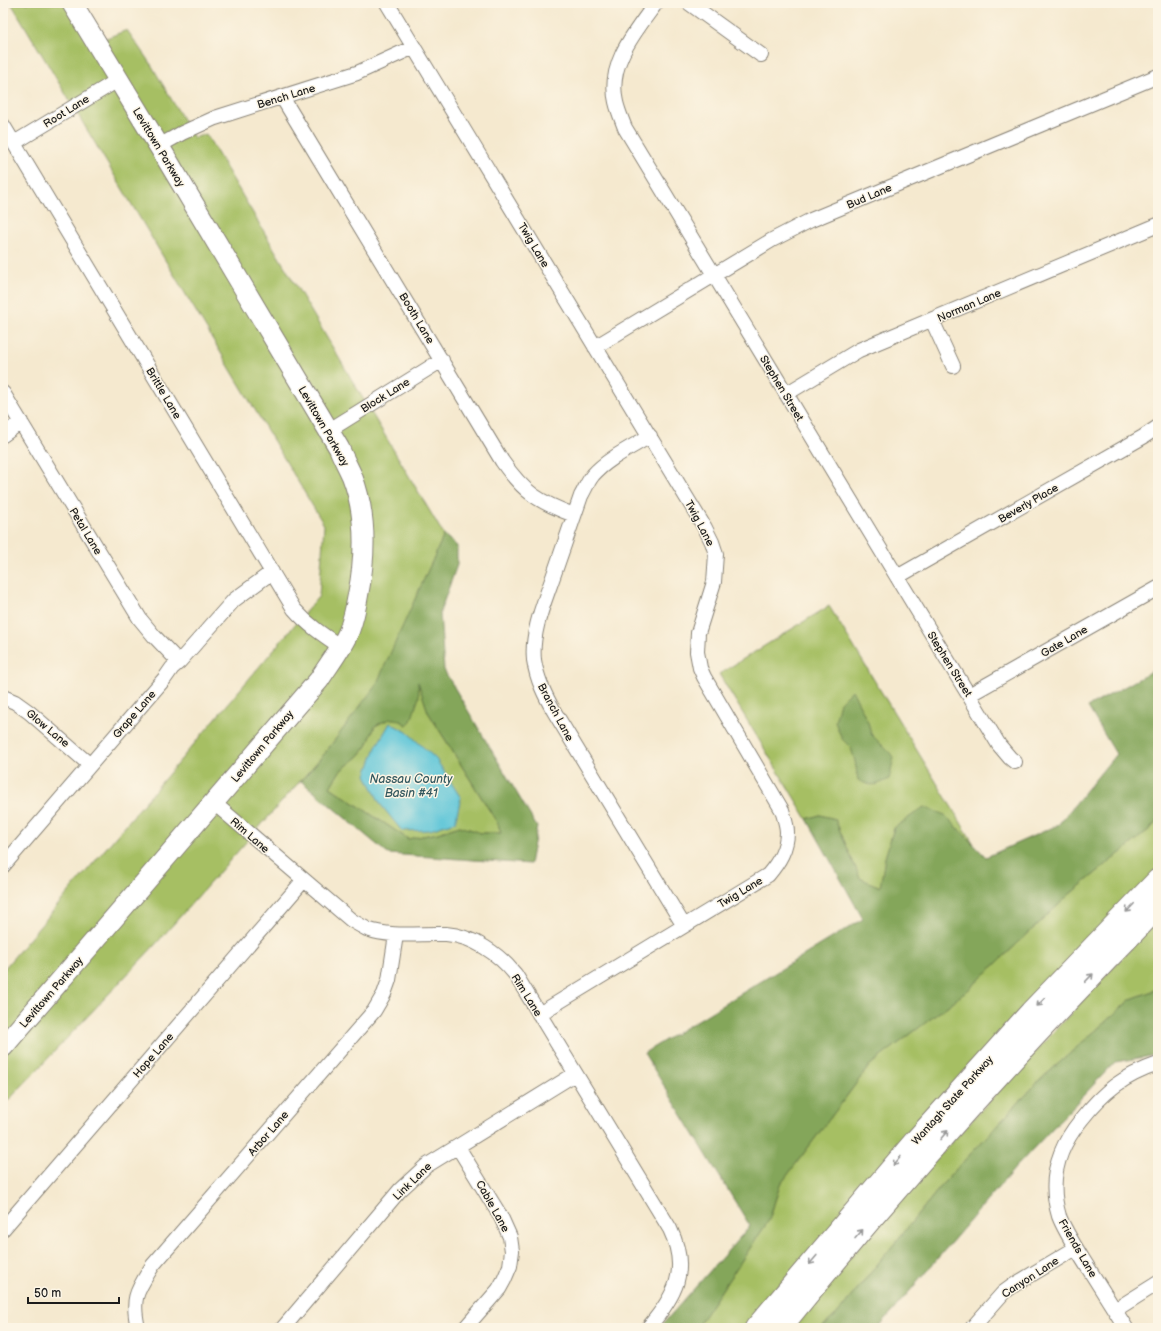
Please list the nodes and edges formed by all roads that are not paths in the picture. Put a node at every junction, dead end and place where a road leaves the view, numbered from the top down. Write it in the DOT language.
graph roads {
  1 [pos="72,3"];
  2 [pos="387,3"];
  3 [pos="656,3"];
  4 [pos="689,3"];
  5 [pos="414,47"];
  6 [pos="761,55"];
  7 [pos="1158,76"];
  8 [pos="118,80"];
  9 [pos="282,97"];
  10 [pos="3,125"];
  11 [pos="14,143"];
  12 [pos="159,146"];
  13 [pos="1158,225"];
  14 [pos="714,276"];
  15 [pos="932,320"];
  16 [pos="596,347"];
  17 [pos="442,360"];
  18 [pos="953,366"];
  19 [pos="3,393"];
  20 [pos="786,394"];
  21 [pos="21,422"];
  22 [pos="1158,427"];
  23 [pos="328,431"];
  24 [pos="3,435"];
  25 [pos="650,436"];
  26 [pos="574,516"];
  27 [pos="272,572"];
  28 [pos="897,578"];
  29 [pos="1158,588"];
  30 [pos="341,647"];
  31 [pos="179,662"];
  32 [pos="969,695"];
  33 [pos="3,697"];
  34 [pos="1015,762"];
  35 [pos="90,765"];
  36 [pos="214,803"];
  37 [pos="3,866"];
  38 [pos="1158,880"];
  39 [pos="303,881"];
  40 [pos="1158,907"];
  41 [pos="684,926"];
  42 [pos="396,934"];
  43 [pos="539,1014"];
  44 [pos="3,1047"];
  45 [pos="1158,1064"];
  46 [pos="575,1074"];
  47 [pos="458,1146"];
  48 [pos="3,1229"];
  49 [pos="1076,1248"];
  50 [pos="1158,1283"];
  51 [pos="1115,1310"];
  52 [pos="138,1328"];
  53 [pos="283,1328"];
  54 [pos="465,1328"];
  55 [pos="648,1328"];
  56 [pos="756,1328"];
  57 [pos="780,1328"];
  58 [pos="972,1328"];
  59 [pos="1126,1328"];
  1 -- 8 [label="street, Levittown Parkway"];
  2 -- 5 [label="street, Twig Lane"];
  3 -- 14 [label="street, Stephen Street"];
  4 -- 6 [label="street"];
  5 -- 9 [label="street, Bench Lane"];
  5 -- 16 [label="street, Twig Lane"];
  7 -- 14 [label="street, Bud Lane"];
  8 -- 11 [label="street, Root Lane"];
  8 -- 12 [label="street, Levittown Parkway"];
  9 -- 12 [label="street, Bench Lane"];
  9 -- 17 [label="street, Booth Lane"];
  10 -- 11 [label="street, Brittle Lane"];
  11 -- 27 [label="street, Brittle Lane"];
  12 -- 23 [label="street, Levittown Parkway"];
  13 -- 15 [label="street, Norman Lane"];
  14 -- 16 [label="street, Bud Lane"];
  14 -- 20 [label="street, Stephen Street"];
  15 -- 18 [label="street"];
  15 -- 20 [label="street, Norman Lane"];
  16 -- 25 [label="street, Twig Lane"];
  17 -- 23 [label="street, Block Lane"];
  17 -- 26 [label="street, Booth Lane"];
  19 -- 21 [label="street, Petal Lane"];
  20 -- 28 [label="street, Stephen Street"];
  21 -- 24 [label="street"];
  21 -- 31 [label="street, Petal Lane"];
  22 -- 28 [label="street, Beverly Place"];
  23 -- 30 [label="street, Levittown Parkway"];
  25 -- 26 [label="street, Branch Lane"];
  25 -- 41 [label="street, Twig Lane"];
  26 -- 41 [label="street, Branch Lane"];
  27 -- 30 [label="street, Brittle Lane"];
  27 -- 31 [label="street, Grape Lane"];
  28 -- 32 [label="street, Stephen Street"];
  29 -- 32 [label="street, Gate Lane"];
  30 -- 36 [label="street, Levittown Parkway"];
  31 -- 35 [label="street, Grape Lane"];
  32 -- 34 [label="street, Stephen Street"];
  33 -- 35 [label="street, Glow Lane"];
  35 -- 37 [label="street, Grape Lane"];
  36 -- 39 [label="street, Rim Lane"];
  36 -- 44 [label="street, Levittown Parkway"];
  38 -- 56 [label="highway, Wantagh State Parkway, one-way"];
  39 -- 42 [label="street, Rim Lane"];
  39 -- 48 [label="street, Hope Lane"];
  57 -- 40 [label="highway, Wantagh State Parkway, one-way"];
  41 -- 43 [label="street, Twig Lane"];
  42 -- 43 [label="street, Rim Lane"];
  42 -- 52 [label="street, Arbor Lane"];
  43 -- 46 [label="street, Rim Lane"];
  45 -- 49 [label="street, Friends Lane"];
  46 -- 47 [label="street, Link Lane"];
  46 -- 55 [label="street, Rim Lane"];
  47 -- 53 [label="street, Link Lane"];
  47 -- 54 [label="street, Cable Lane"];
  49 -- 51 [label="street, Friends Lane"];
  49 -- 58 [label="street, Canyon Lane"];
  50 -- 51 [label="street"];
  51 -- 59 [label="street, Friends Lane"];
}
